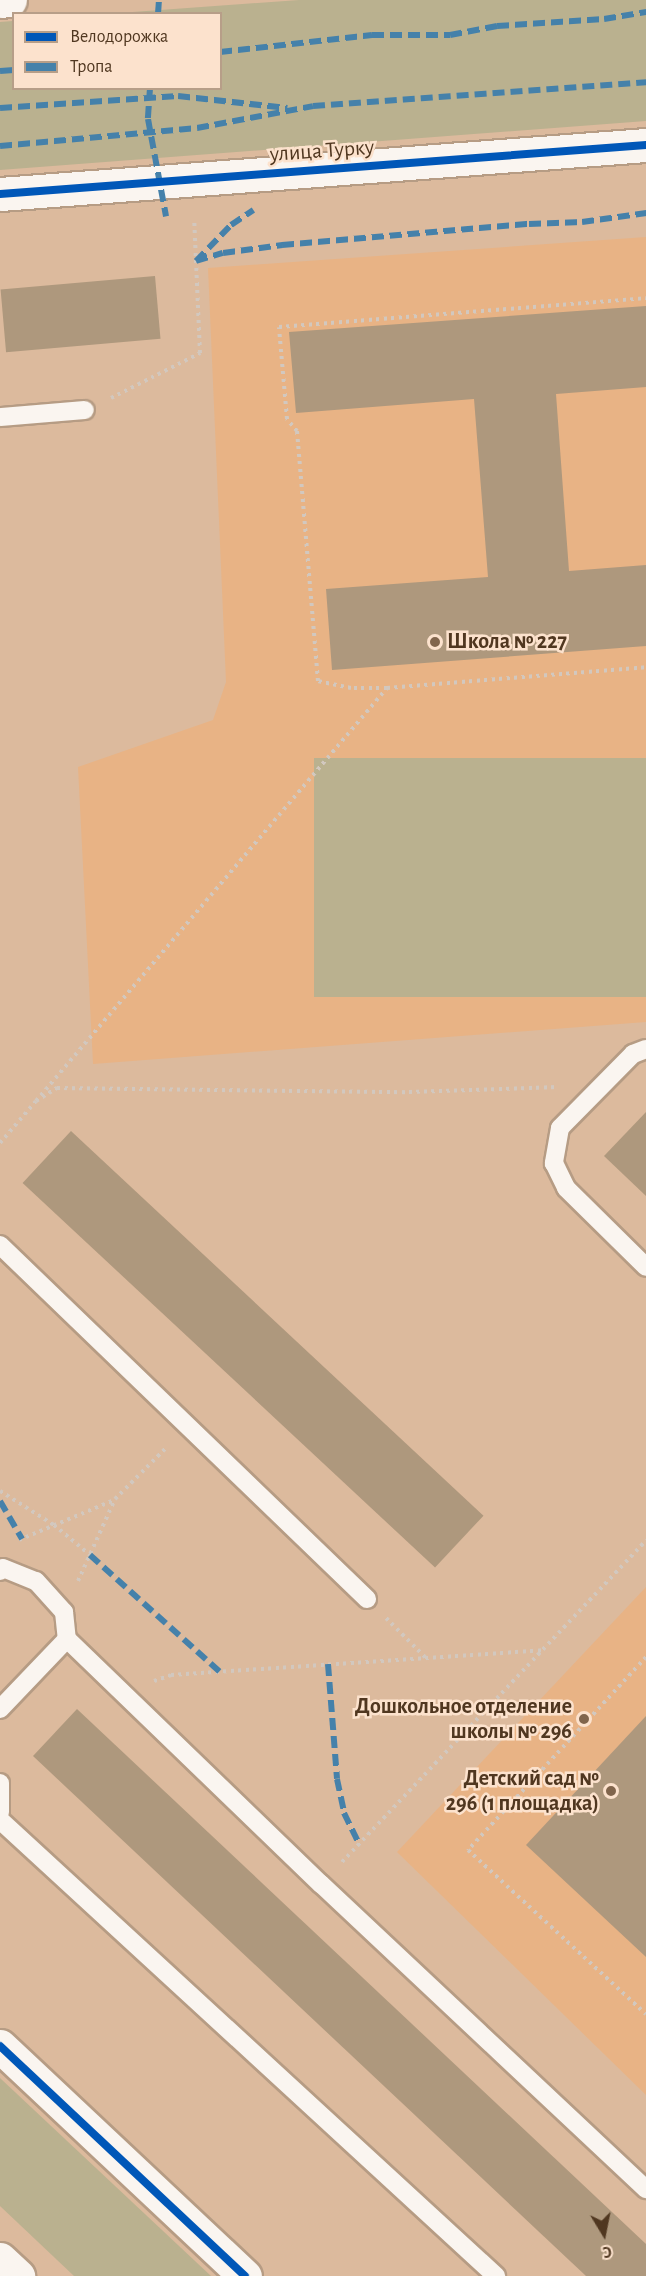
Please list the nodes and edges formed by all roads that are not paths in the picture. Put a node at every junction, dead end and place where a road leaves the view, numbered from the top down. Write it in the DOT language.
graph roads {
  1 [pos="10,0"];
  2 [pos="0,1"];
  3 [pos="646,145"];
  4 [pos="0,194"];
  5 [pos="85,410"];
  6 [pos="0,417"];
  7 [pos="646,1049"];
  8 [pos="0,1245"];
  9 [pos="646,1267"];
  10 [pos="2,1569"];
  11 [pos="367,1599"];
  12 [pos="67,1639"];
  13 [pos="0,1709"];
  14 [pos="0,1783"];
  15 [pos="0,1812"];
  16 [pos="0,1820"];
  17 [pos="0,2046"];
  18 [pos="646,2189"];
  19 [pos="0,2259"];
  20 [pos="18,2276"];
  21 [pos="245,2276"];
  22 [pos="496,2276"];
  1 -- 2 [label="street"];
  3 -- 4 [label="street, улица Турку"];
  5 -- 6 [label="lane"];
  7 -- 9 [label="lane"];
  8 -- 11 [label="lane"];
  10 -- 12 [label="lane"];
  12 -- 13 [label="lane"];
  12 -- 18 [label="lane"];
  14 -- 15 [label="lane"];
  16 -- 22 [label="lane"];
  17 -- 21 [label="street"];
  19 -- 20 [label="street"];
}
